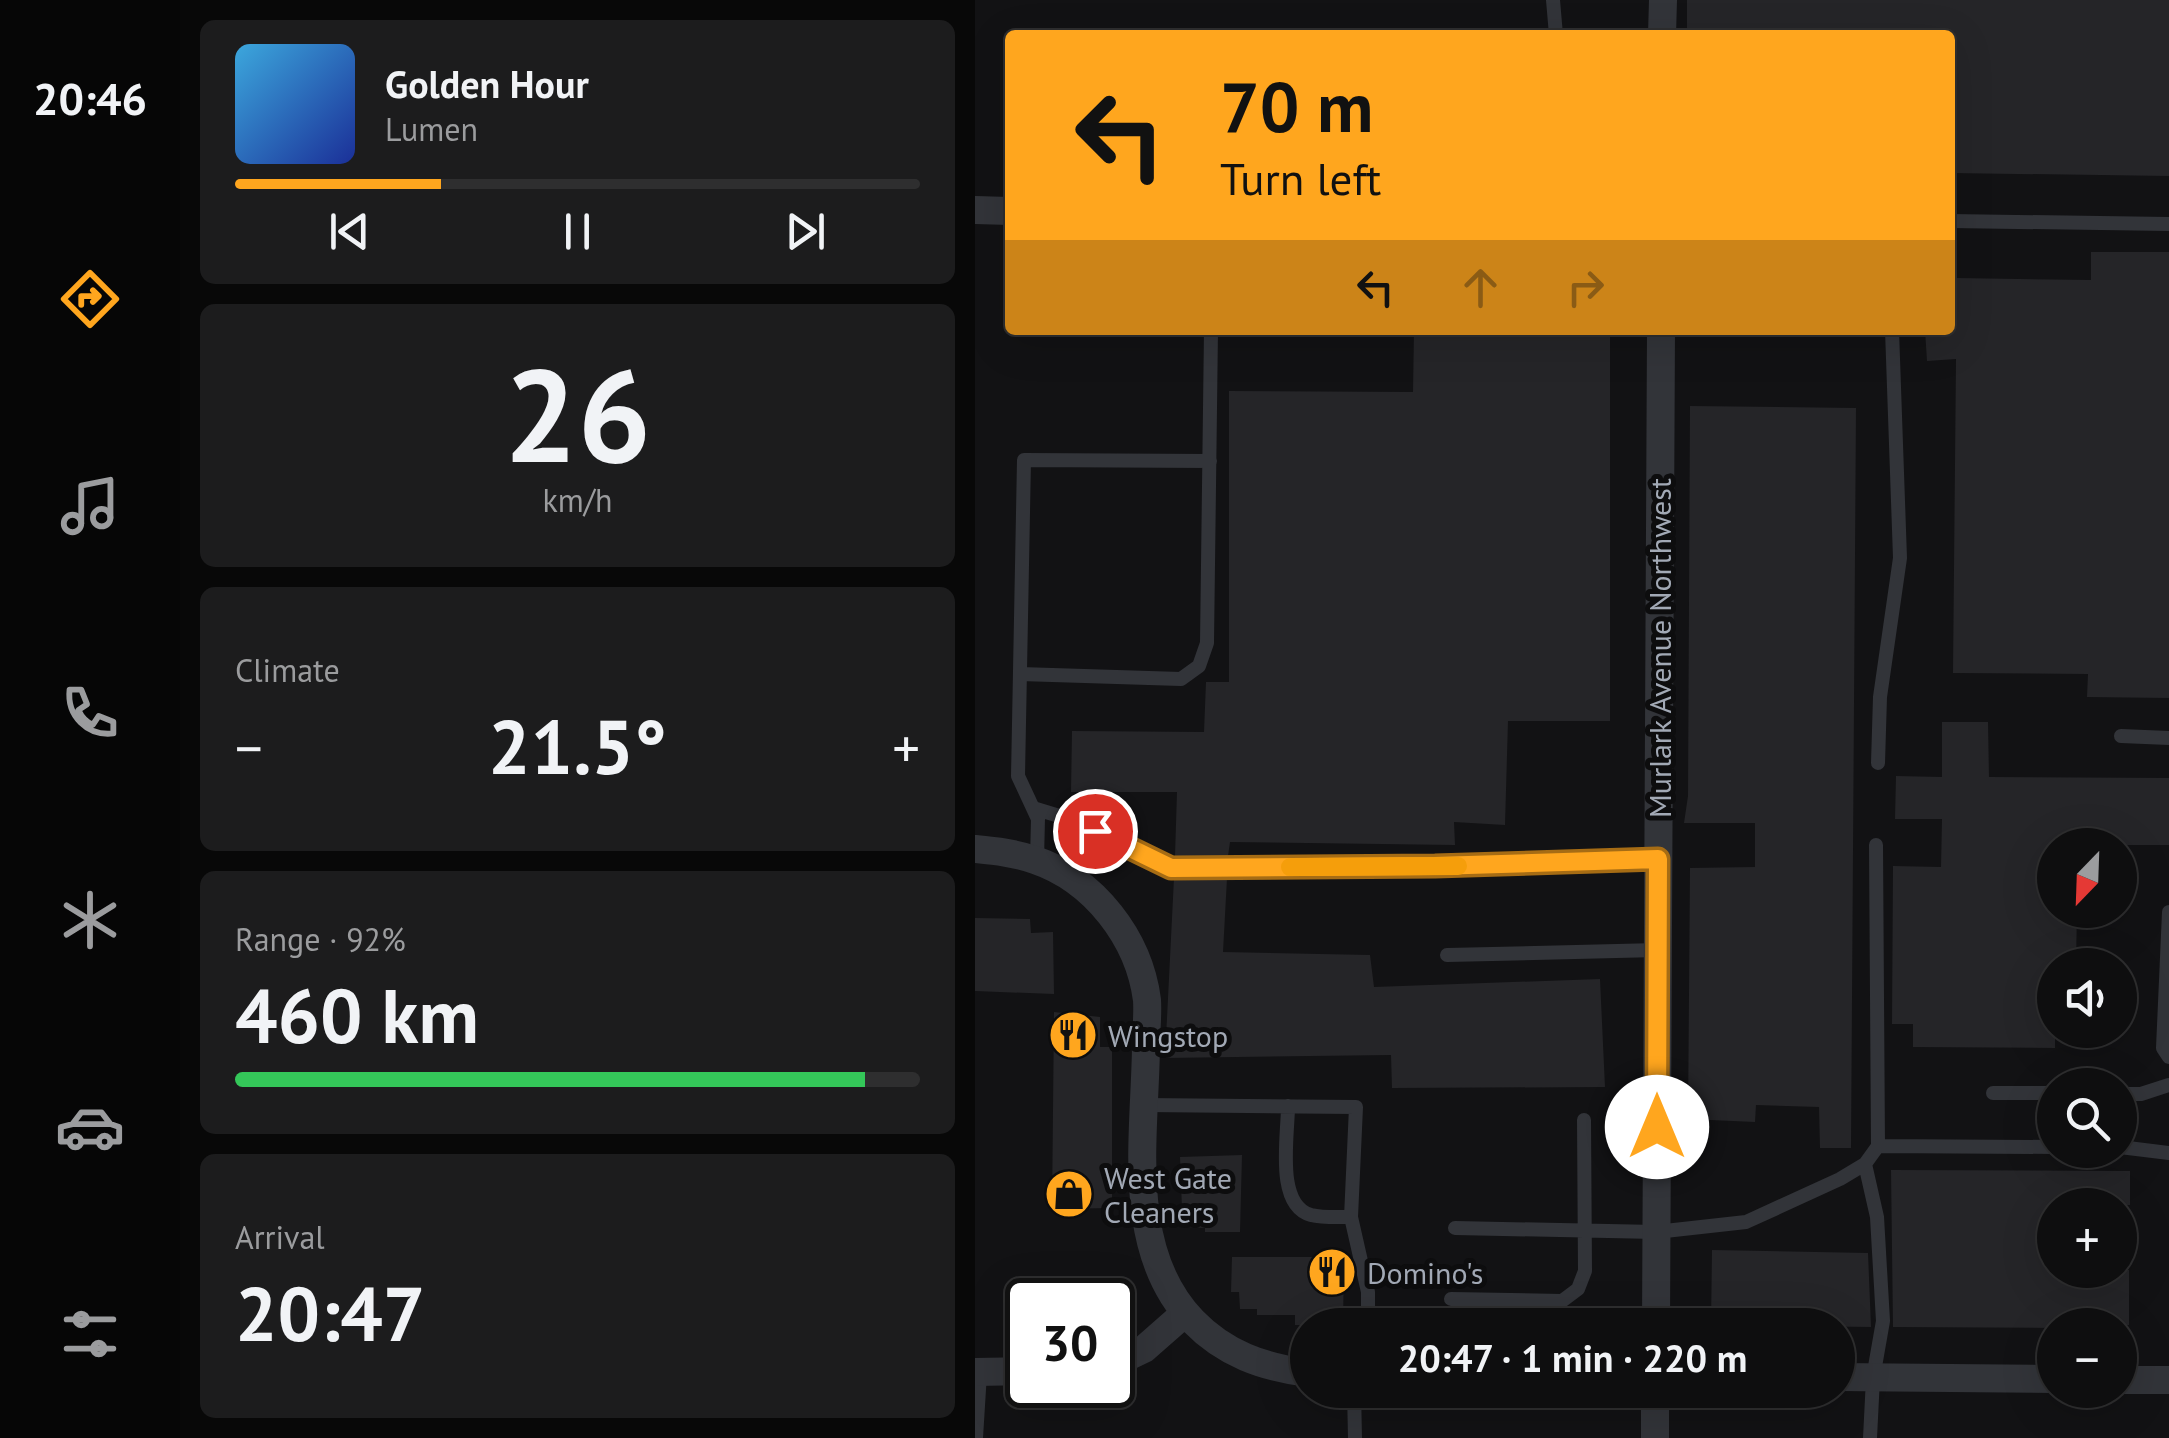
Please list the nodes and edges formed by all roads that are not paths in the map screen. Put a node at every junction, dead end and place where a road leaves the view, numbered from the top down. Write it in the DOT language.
graph roads {
  1 [pos="1553,0"];
  2 [pos="1663,0"];
  3 [pos="1556,30"];
  4 [pos="1662,30"];
  5 [pos="975,210"];
  6 [pos="1005,210"];
  7 [pos="1955,221"];
  8 [pos="2169,224"];
  9 [pos="1211,335"];
  10 [pos="1661,335"];
  11 [pos="1892,335"];
  12 [pos="1210,461"];
  13 [pos="1020,674"];
  14 [pos="2121,736"];
  15 [pos="2169,738"];
  16 [pos="1878,763"];
  17 [pos="1033,808"];
  18 [pos="1876,845"];
  19 [pos="975,849"];
  20 [pos="1658,859"];
  21 [pos="1037,860"];
  22 [pos="2169,912"];
  23 [pos="1657,950"];
  24 [pos="1447,955"];
  25 [pos="2169,1057"];
  26 [pos="2169,1085"];
  27 [pos="1993,1093"];
  28 [pos="2037,1093"];
  29 [pos="2137,1094"];
  30 [pos="1145,1104"];
  31 [pos="1288,1106"];
  32 [pos="1584,1120"];
  33 [pos="1878,1146"];
  34 [pos="2037,1147"];
  35 [pos="2137,1150"];
  36 [pos="2169,1153"];
  37 [pos="1865,1164"];
  38 [pos="1351,1217"];
  39 [pos="1455,1228"];
  40 [pos="1587,1231"];
  41 [pos="1656,1232"];
  42 [pos="1451,1299"];
  43 [pos="1367,1308"];
  44 [pos="1656,1308"];
  45 [pos="1185,1313"];
  46 [pos="1135,1353"];
  47 [pos="1290,1370"];
  48 [pos="1005,1371"];
  49 [pos="977,1372"];
  50 [pos="1855,1378"];
  51 [pos="1873,1378"];
  52 [pos="2037,1379"];
  53 [pos="2137,1380"];
  54 [pos="2169,1380"];
  55 [pos="1354,1408"];
  56 [pos="1655,1408"];
  57 [pos="976,1438"];
  58 [pos="1355,1438"];
  59 [pos="1655,1438"];
  60 [pos="1870,1438"];
  1 -- 3 [label="lane"];
  2 -- 4 [label="street"];
  5 -- 6 [label="street"];
  7 -- 8 [label="lane"];
  9 -- 12 [label="lane"];
  10 -- 20 [label="street, Murlark Avenue Northwest"];
  11 -- 16 [label="lane"];
  12 -- 13 [label="lane"];
  12 -- 13 [label="lane"];
  13 -- 17 [label="lane"];
  14 -- 15 [label="lane"];
  17 -- 20 [label="lane"];
  17 -- 21 [label="lane"];
  18 -- 33 [label="lane"];
  19 -- 21 [label="street"];
  20 -- 23 [label="street, Murlark Avenue Northwest"];
  21 -- 30 [label="street"];
  22 -- 25 [label="lane"];
  23 -- 24 [label="lane"];
  23 -- 41 [label="street, Murlark Avenue Northwest"];
  26 -- 29 [label="lane"];
  27 -- 28 [label="lane"];
  30 -- 31 [label="lane"];
  30 -- 45 [label="street"];
  31 -- 38 [label="lane"];
  31 -- 38 [label="lane"];
  32 -- 40 [label="lane"];
  33 -- 34 [label="lane"];
  33 -- 37 [label="lane"];
  35 -- 36 [label="lane"];
  37 -- 41 [label="lane"];
  37 -- 51 [label="lane"];
  38 -- 43 [label="lane"];
  39 -- 40 [label="lane"];
  40 -- 41 [label="lane"];
  40 -- 42 [label="lane"];
  41 -- 44 [label="street, Murlark Avenue Northwest"];
  45 -- 46 [label="street"];
  45 -- 47 [label="street"];
  48 -- 49 [label="street"];
  49 -- 57 [label="lane"];
  50 -- 51 [label="street"];
  51 -- 52 [label="street"];
  51 -- 60 [label="lane"];
  53 -- 54 [label="street"];
  55 -- 58 [label="lane"];
  56 -- 59 [label="street"];
}
